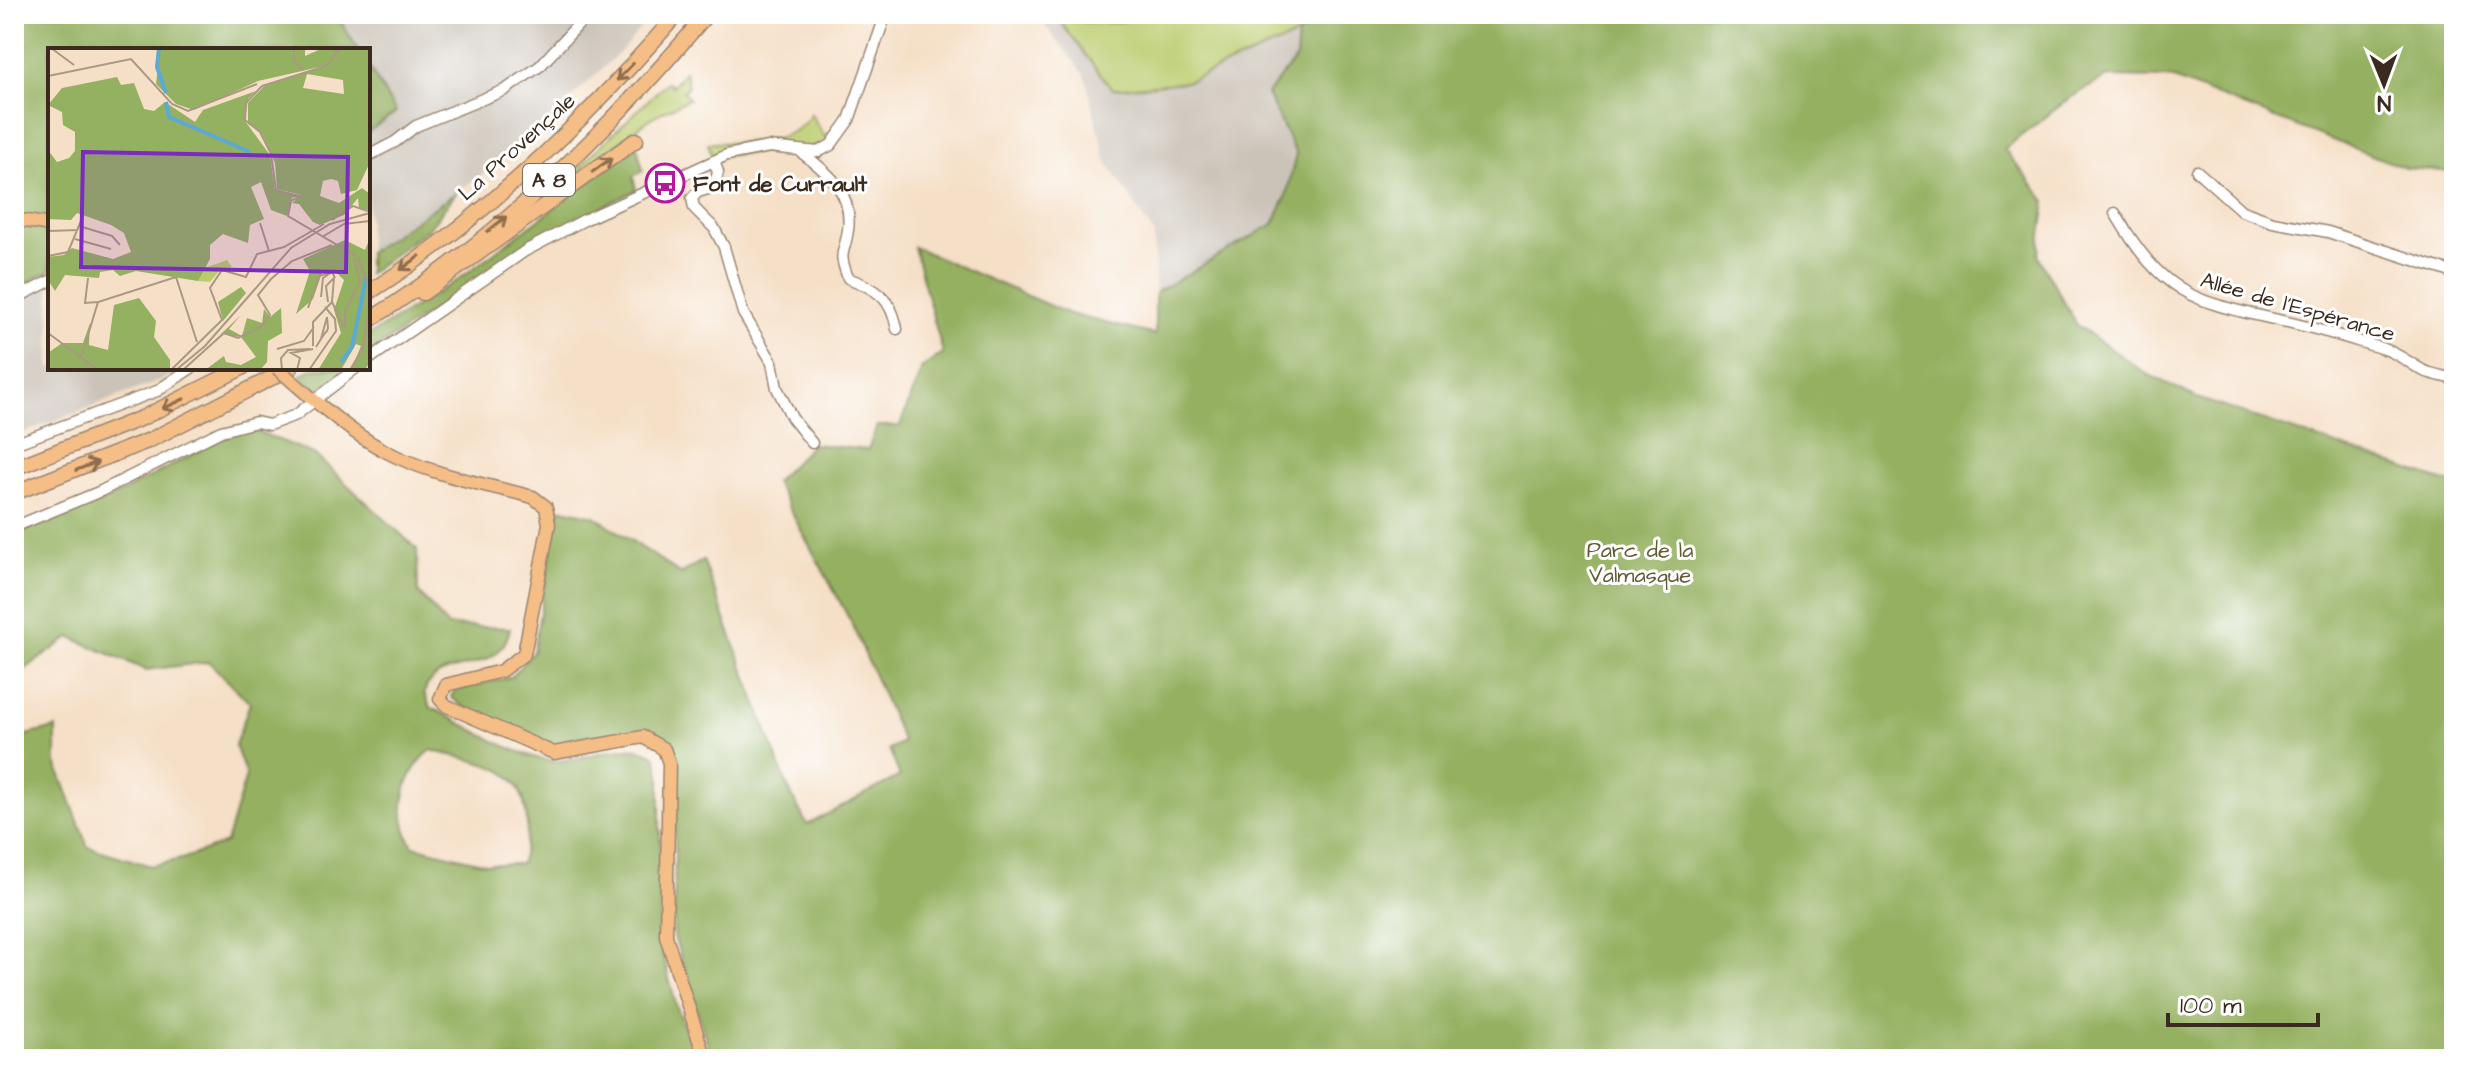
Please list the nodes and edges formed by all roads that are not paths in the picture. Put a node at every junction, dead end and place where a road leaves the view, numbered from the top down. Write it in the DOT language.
graph roads {
  1 [pos="588,14"];
  2 [pos="677,14"];
  3 [pos="707,14"];
  4 [pos="886,14"];
  5 [pos="1077,14"];
  6 [pos="1113,14"];
  7 [pos="636,140"];
  8 [pos="802,153"];
  9 [pos="370,155"];
  10 [pos="714,161"];
  11 [pos="2197,171"];
  12 [pos="2115,213"];
  13 [pos="14,219"];
  14 [pos="48,225"];
  15 [pos="2454,273"];
  16 [pos="48,282"];
  17 [pos="370,292"];
  18 [pos="14,299"];
  19 [pos="382,312"];
  20 [pos="370,320"];
  21 [pos="897,329"];
  22 [pos="370,359"];
  23 [pos="188,370"];
  24 [pos="238,370"];
  25 [pos="279,370"];
  26 [pos="287,370"];
  27 [pos="353,370"];
  28 [pos="2454,379"];
  29 [pos="311,398"];
  30 [pos="812,443"];
  31 [pos="14,444"];
  32 [pos="14,468"];
  33 [pos="14,493"];
  34 [pos="14,527"];
  35 [pos="705,1059"];
  1 -- 9 [label="street"];
  2 -- 17 [label="highway, La Provençale / A 8, one-way"];
  19 -- 3 [label="highway, La Provençale / A 8, one-way"];
  4 -- 8 [label="street"];
  5 -- 6 [label="street"];
  19 -- 7 [label="highway, one-way"];
  8 -- 10 [label="street"];
  8 -- 21 [label="street"];
  10 -- 22 [label="street"];
  10 -- 30 [label="street"];
  11 -- 15 [label="street"];
  12 -- 28 [label="street, Allée de l'Espérance"];
  13 -- 14 [label="main road"];
  16 -- 18 [label="street"];
  19 -- 20 [label="highway, La Provençale / A 8"];
  23 -- 31 [label="street"];
  24 -- 32 [label="highway, one-way"];
  25 -- 29 [label="main road, bridge"];
  33 -- 26 [label="highway, one-way"];
  27 -- 29 [label="street"];
  29 -- 34 [label="street"];
  29 -- 35 [label="main road"];
}
